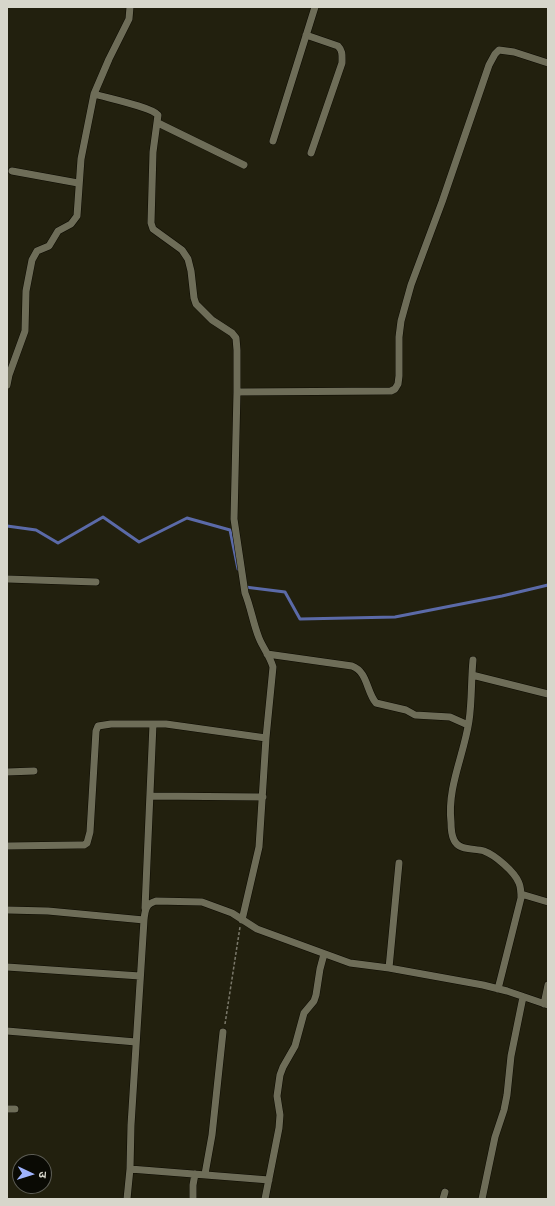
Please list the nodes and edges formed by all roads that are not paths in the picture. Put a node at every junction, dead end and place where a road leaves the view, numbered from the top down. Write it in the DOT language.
graph roads {
  1 [pos="130,7"];
  2 [pos="315,7"];
  3 [pos="306,35"];
  4 [pos="548,63"];
  5 [pos="94,94"];
  6 [pos="158,123"];
  7 [pos="273,141"];
  8 [pos="311,153"];
  9 [pos="244,165"];
  10 [pos="12,170"];
  11 [pos="78,183"];
  12 [pos="7,385"];
  13 [pos="238,392"];
  14 [pos="7,579"];
  15 [pos="96,582"];
  16 [pos="267,654"];
  17 [pos="472,660"];
  18 [pos="472,675"];
  19 [pos="548,694"];
  20 [pos="153,724"];
  21 [pos="468,725"];
  22 [pos="266,738"];
  23 [pos="34,771"];
  24 [pos="7,772"];
  25 [pos="150,796"];
  26 [pos="263,797"];
  27 [pos="7,846"];
  28 [pos="399,863"];
  29 [pos="521,894"];
  30 [pos="548,902"];
  31 [pos="145,908"];
  32 [pos="7,910"];
  33 [pos="144,920"];
  34 [pos="242,920"];
  35 [pos="324,954"];
  36 [pos="7,967"];
  37 [pos="389,968"];
  38 [pos="140,976"];
  39 [pos="548,985"];
  40 [pos="498,989"];
  41 [pos="523,997"];
  42 [pos="546,1005"];
  43 [pos="7,1031"];
  44 [pos="223,1032"];
  45 [pos="136,1042"];
  46 [pos="7,1109"];
  47 [pos="15,1109"];
  48 [pos="130,1169"];
  49 [pos="195,1174"];
  50 [pos="205,1174"];
  51 [pos="269,1180"];
  52 [pos="127,1199"];
  53 [pos="193,1199"];
  54 [pos="265,1199"];
  55 [pos="482,1199"];
  1 -- 5 [label="street"];
  2 -- 3 [label="street"];
  3 -- 7 [label="street"];
  3 -- 8 [label="street"];
  4 -- 13 [label="street"];
  5 -- 6 [label="street"];
  5 -- 11 [label="street"];
  6 -- 9 [label="street"];
  6 -- 13 [label="street"];
  10 -- 11 [label="street"];
  11 -- 12 [label="street"];
  13 -- 16 [label="street"];
  14 -- 15 [label="street"];
  16 -- 21 [label="street"];
  16 -- 22 [label="street"];
  17 -- 18 [label="street"];
  18 -- 19 [label="street"];
  18 -- 21 [label="street"];
  20 -- 22 [label="street"];
  20 -- 25 [label="street"];
  20 -- 27 [label="street"];
  21 -- 29 [label="street"];
  22 -- 26 [label="street"];
  23 -- 24 [label="street"];
  25 -- 26 [label="street"];
  25 -- 31 [label="street"];
  26 -- 34 [label="street"];
  28 -- 37 [label="street"];
  29 -- 30 [label="street"];
  29 -- 40 [label="street"];
  31 -- 33 [label="street"];
  31 -- 34 [label="street"];
  32 -- 33 [label="street"];
  33 -- 38 [label="street"];
  34 -- 35 [label="street"];
  35 -- 37 [label="street"];
  35 -- 51 [label="street"];
  36 -- 38 [label="street"];
  37 -- 40 [label="street"];
  38 -- 45 [label="street"];
  39 -- 42 [label="street"];
  40 -- 41 [label="street"];
  41 -- 42 [label="street"];
  41 -- 55 [label="street"];
  43 -- 45 [label="street"];
  44 -- 50 [label="street"];
  45 -- 48 [label="street"];
  46 -- 47 [label="street"];
  48 -- 49 [label="street"];
  48 -- 52 [label="street"];
  49 -- 50 [label="street"];
  49 -- 53 [label="street"];
  50 -- 51 [label="street"];
  51 -- 54 [label="street"];
}
